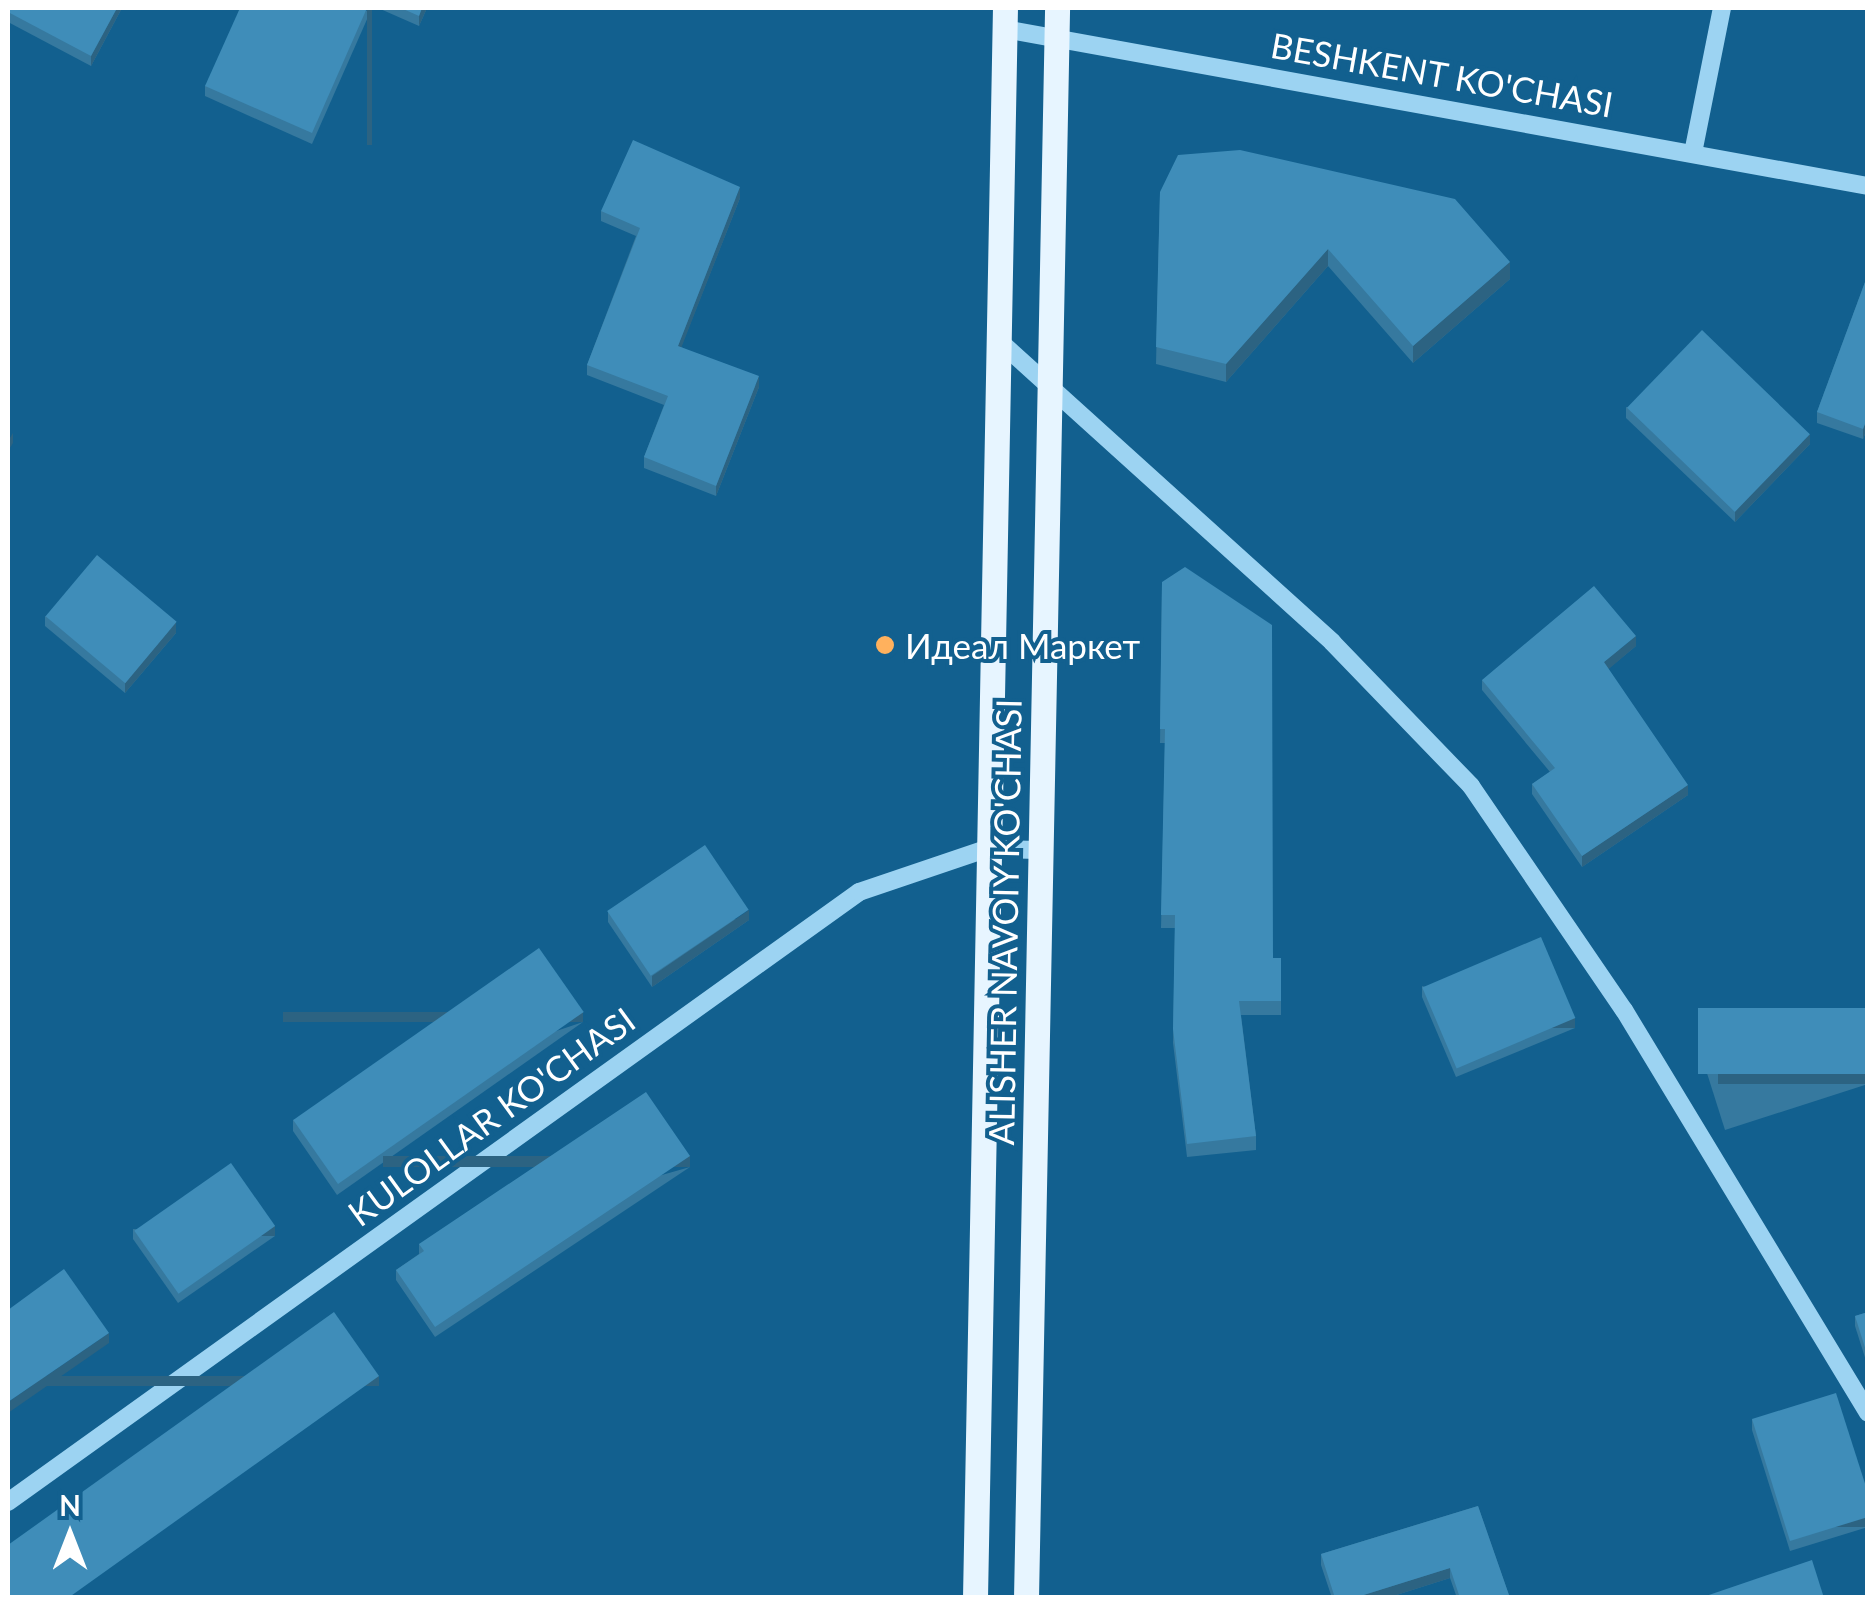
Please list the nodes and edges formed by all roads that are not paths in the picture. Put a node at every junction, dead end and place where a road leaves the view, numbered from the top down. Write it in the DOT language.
graph roads {
  1 [pos="1056,8"];
  2 [pos="1722,8"];
  3 [pos="1004,18"];
  4 [pos="1056,36"];
  5 [pos="1694,153"];
  6 [pos="1868,186"];
  7 [pos="997,339"];
  8 [pos="1051,383"];
  9 [pos="986,849"];
  10 [pos="1041,850"];
  11 [pos="1868,1414"];
  12 [pos="8,1502"];
  13 [pos="975,1598"];
  14 [pos="1026,1598"];
  1 -- 4 [label="main road, ALISHER NAVOIY KO'CHASI"];
  2 -- 5 [label="street"];
  3 -- 4 [label="street, BESHKENT KO'CHASI"];
  3 -- 7 [label="main road, ALISHER NAVOIY KO'CHASI"];
  4 -- 5 [label="street, BESHKENT KO'CHASI"];
  4 -- 8 [label="main road, ALISHER NAVOIY KO'CHASI"];
  5 -- 6 [label="street, BESHKENT KO'CHASI"];
  7 -- 8 [label="street"];
  7 -- 9 [label="main road, ALISHER NAVOIY KO'CHASI"];
  8 -- 10 [label="main road, ALISHER NAVOIY KO'CHASI"];
  8 -- 11 [label="street"];
  9 -- 10 [label="street, KULOLLAR KO'CHASI"];
  9 -- 12 [label="street, KULOLLAR KO'CHASI"];
  9 -- 13 [label="main road, ALISHER NAVOIY KO'CHASI"];
  10 -- 14 [label="main road, ALISHER NAVOIY KO'CHASI"];
}
